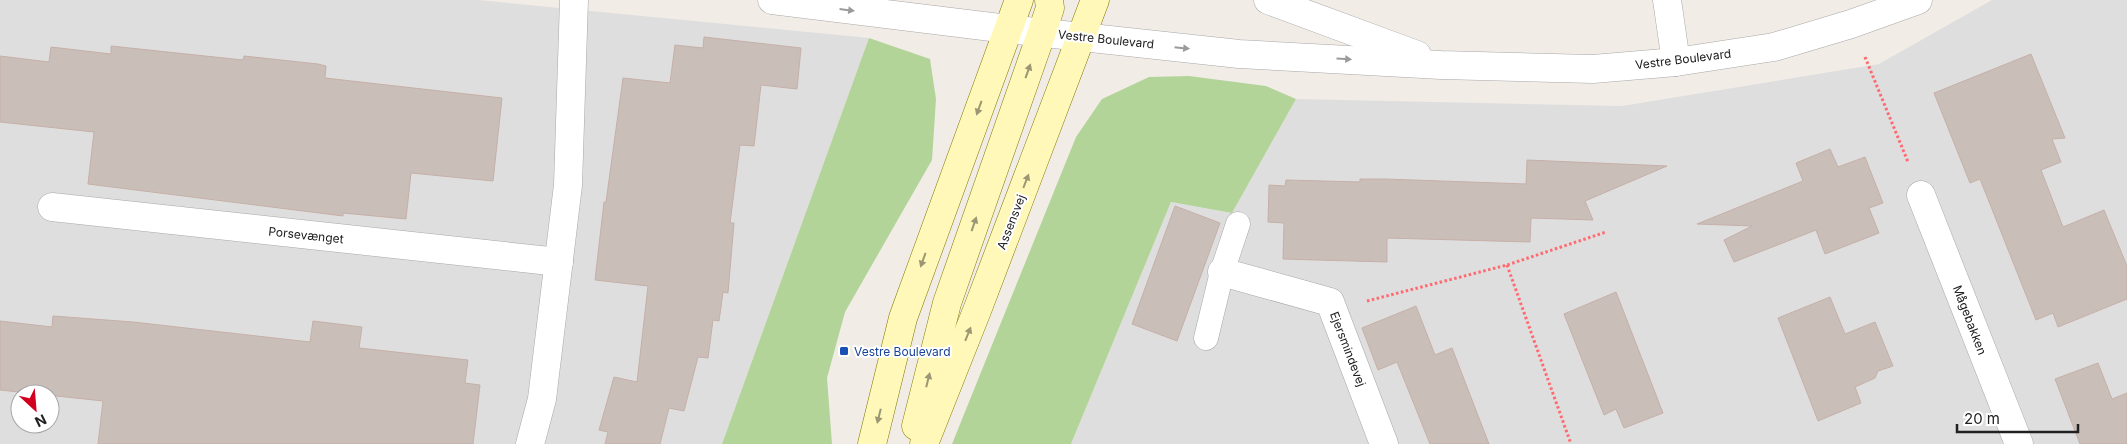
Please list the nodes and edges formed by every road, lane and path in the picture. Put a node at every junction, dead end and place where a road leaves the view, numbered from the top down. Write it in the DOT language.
graph roads {
  1 [pos="574,0"];
  2 [pos="772,0"];
  3 [pos="1020,0"];
  4 [pos="1049,0"];
  5 [pos="1063,0"];
  6 [pos="1095,0"];
  7 [pos="1268,0"];
  8 [pos="1667,0"];
  9 [pos="1918,0"];
  10 [pos="1851,24"];
  11 [pos="1008,29"];
  12 [pos="1042,32"];
  13 [pos="1081,37"];
  14 [pos="1676,62"];
  15 [pos="1441,65"];
  16 [pos="1921,195"];
  17 [pos="52,208"];
  18 [pos="1238,224"];
  19 [pos="1606,232"];
  20 [pos="559,262"];
  21 [pos="1507,265"];
  22 [pos="1222,272"];
  23 [pos="1330,302"];
  24 [pos="1206,338"];
  25 [pos="530,444"];
  26 [pos="872,444"];
  27 [pos="912,444"];
  28 [pos="924,444"];
  29 [pos="1384,444"];
  30 [pos="1571,444"];
  31 [pos="2019,444"];
  1 -- 20 [label="street"];
  2 -- 11 [label="street, Vestre Boulevard, one-way"];
  3 -- 11 [label="main road"];
  4 -- 12 [label="main road"];
  5 -- 13 [label="main road"];
  6 -- 13 [label="main road, Assensvej"];
  7 -- 15 [label="street, Vestre Boulevard"];
  8 -- 14 [label="street"];
  9 -- 10 [label="street, Vestre Boulevard"];
  10 -- 14 [label="street, Vestre Boulevard"];
  10 -- 16 [label="path"];
  11 -- 12 [label="street, Vestre Boulevard"];
  11 -- 26 [label="main road, one-way"];
  12 -- 13 [label="street, Vestre Boulevard"];
  27 -- 12 [label="main road, one-way"];
  13 -- 15 [label="street, Vestre Boulevard, one-way"];
  28 -- 13 [label="main road, Assensvej, one-way"];
  14 -- 15 [label="street, Vestre Boulevard"];
  16 -- 31 [label="street, Mågebakken"];
  17 -- 20 [label="street, Porsevænget"];
  18 -- 22 [label="lane"];
  19 -- 21 [label="path"];
  20 -- 25 [label="street"];
  21 -- 23 [label="path"];
  21 -- 30 [label="path"];
  22 -- 23 [label="street, Ejersmindevej"];
  22 -- 24 [label="lane"];
  23 -- 29 [label="street, Ejersmindevej"];
}
